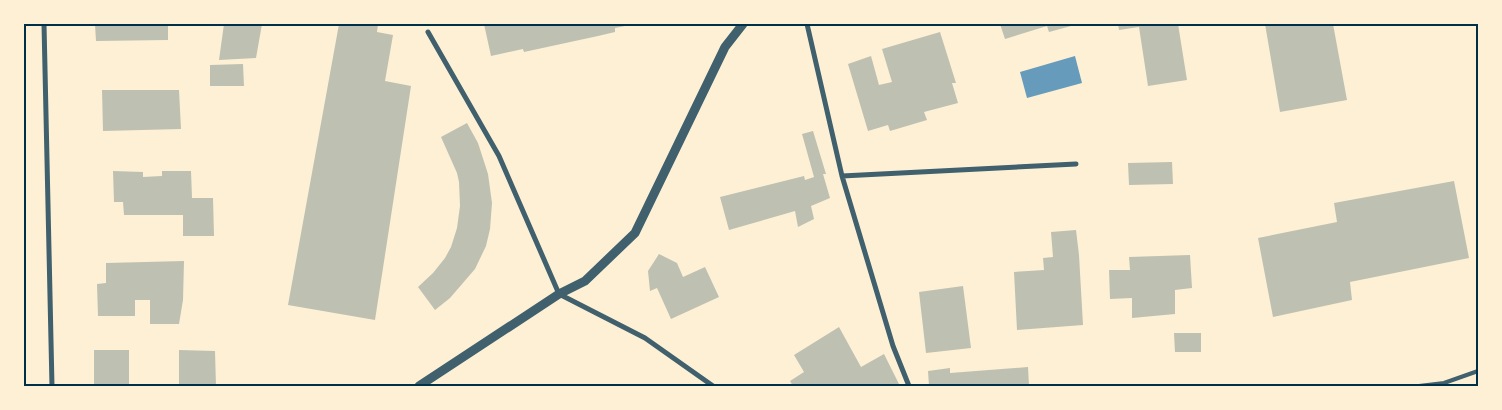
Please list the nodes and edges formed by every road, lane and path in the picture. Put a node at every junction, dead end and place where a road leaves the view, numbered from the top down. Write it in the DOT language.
graph roads {
  1 [pos="44,24"];
  2 [pos="743,24"];
  3 [pos="807,24"];
  4 [pos="428,32"];
  5 [pos="1076,164"];
  6 [pos="842,176"];
  7 [pos="559,294"];
  8 [pos="1478,371"];
  9 [pos="52,386"];
  10 [pos="419,386"];
  11 [pos="713,386"];
  12 [pos="909,386"];
  13 [pos="1419,386"];
  1 -- 9 [label="street"];
  2 -- 7 [label="street"];
  3 -- 6 [label="street"];
  4 -- 7 [label="street"];
  5 -- 6 [label="street"];
  6 -- 12 [label="street"];
  7 -- 10 [label="street"];
  7 -- 11 [label="street"];
  8 -- 13 [label="lane"];
}
